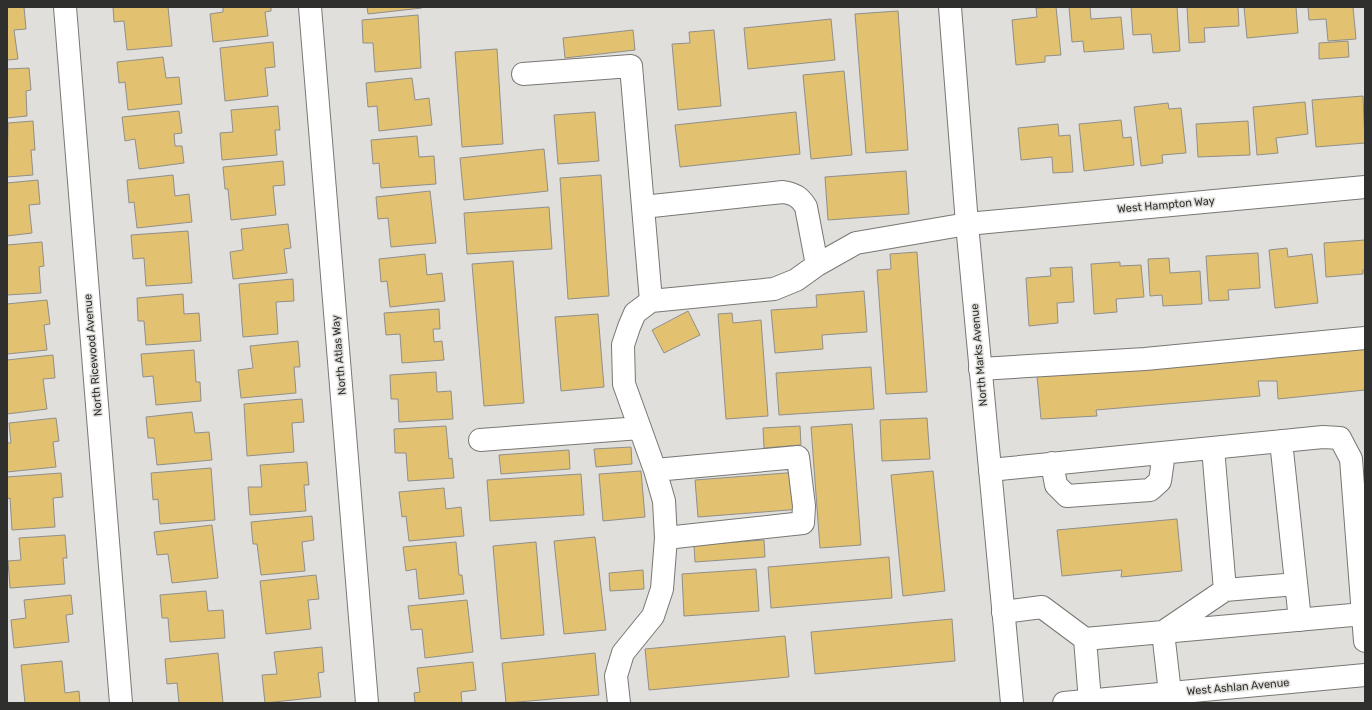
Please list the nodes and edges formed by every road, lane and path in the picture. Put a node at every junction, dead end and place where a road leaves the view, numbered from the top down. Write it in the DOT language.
graph roads {
  1 [pos="65,7"];
  2 [pos="310,7"];
  3 [pos="950,7"];
  4 [pos="523,74"];
  5 [pos="1365,187"];
  6 [pos="643,207"];
  7 [pos="967,224"];
  8 [pos="817,265"];
  9 [pos="651,301"];
  10 [pos="1365,338"];
  11 [pos="980,369"];
  12 [pos="640,428"];
  13 [pos="480,440"];
  14 [pos="1281,441"];
  15 [pos="1212,448"];
  16 [pos="1164,453"];
  17 [pos="1052,464"];
  18 [pos="655,470"];
  19 [pos="990,470"];
  20 [pos="666,538"];
  21 [pos="1296,584"];
  22 [pos="1225,590"];
  23 [pos="1003,612"];
  24 [pos="1363,614"];
  25 [pos="1300,620"];
  26 [pos="1163,632"];
  27 [pos="1085,639"];
  28 [pos="1365,641"];
  29 [pos="1365,675"];
  30 [pos="1170,693"];
  31 [pos="1090,701"];
  32 [pos="121,703"];
  33 [pos="367,703"];
  34 [pos="619,703"];
  35 [pos="1012,703"];
  36 [pos="1064,703"];
  1 -- 32 [label="street, North Ricewood Avenue"];
  2 -- 33 [label="street, North Atlas Way"];
  3 -- 7 [label="street, North Marks Avenue"];
  4 -- 6 [label="street"];
  5 -- 7 [label="street, West Hampton Way"];
  6 -- 8 [label="street"];
  6 -- 9 [label="street"];
  7 -- 8 [label="street, West Hampton Way"];
  7 -- 11 [label="street, North Marks Avenue"];
  8 -- 9 [label="street, West Hampton Way"];
  9 -- 12 [label="street"];
  10 -- 11 [label="street"];
  11 -- 19 [label="street, North Marks Avenue"];
  12 -- 13 [label="street"];
  12 -- 18 [label="street"];
  14 -- 15 [label="street"];
  14 -- 21 [label="street"];
  14 -- 24 [label="street"];
  15 -- 16 [label="street"];
  15 -- 22 [label="street"];
  16 -- 17 [label="street"];
  16 -- 17 [label="street"];
  17 -- 19 [label="street"];
  18 -- 20 [label="street"];
  18 -- 20 [label="street"];
  19 -- 23 [label="street, North Marks Avenue"];
  20 -- 34 [label="street"];
  21 -- 22 [label="street"];
  21 -- 25 [label="street"];
  22 -- 26 [label="street"];
  23 -- 27 [label="street"];
  23 -- 35 [label="street, North Marks Avenue"];
  24 -- 25 [label="street"];
  24 -- 28 [label="street"];
  25 -- 26 [label="street"];
  26 -- 27 [label="street"];
  26 -- 30 [label="street"];
  27 -- 31 [label="street"];
  29 -- 30 [label="street, West Ashlan Avenue"];
  30 -- 31 [label="street, West Ashlan Avenue"];
  31 -- 36 [label="street, West Ashlan Avenue"];
}
